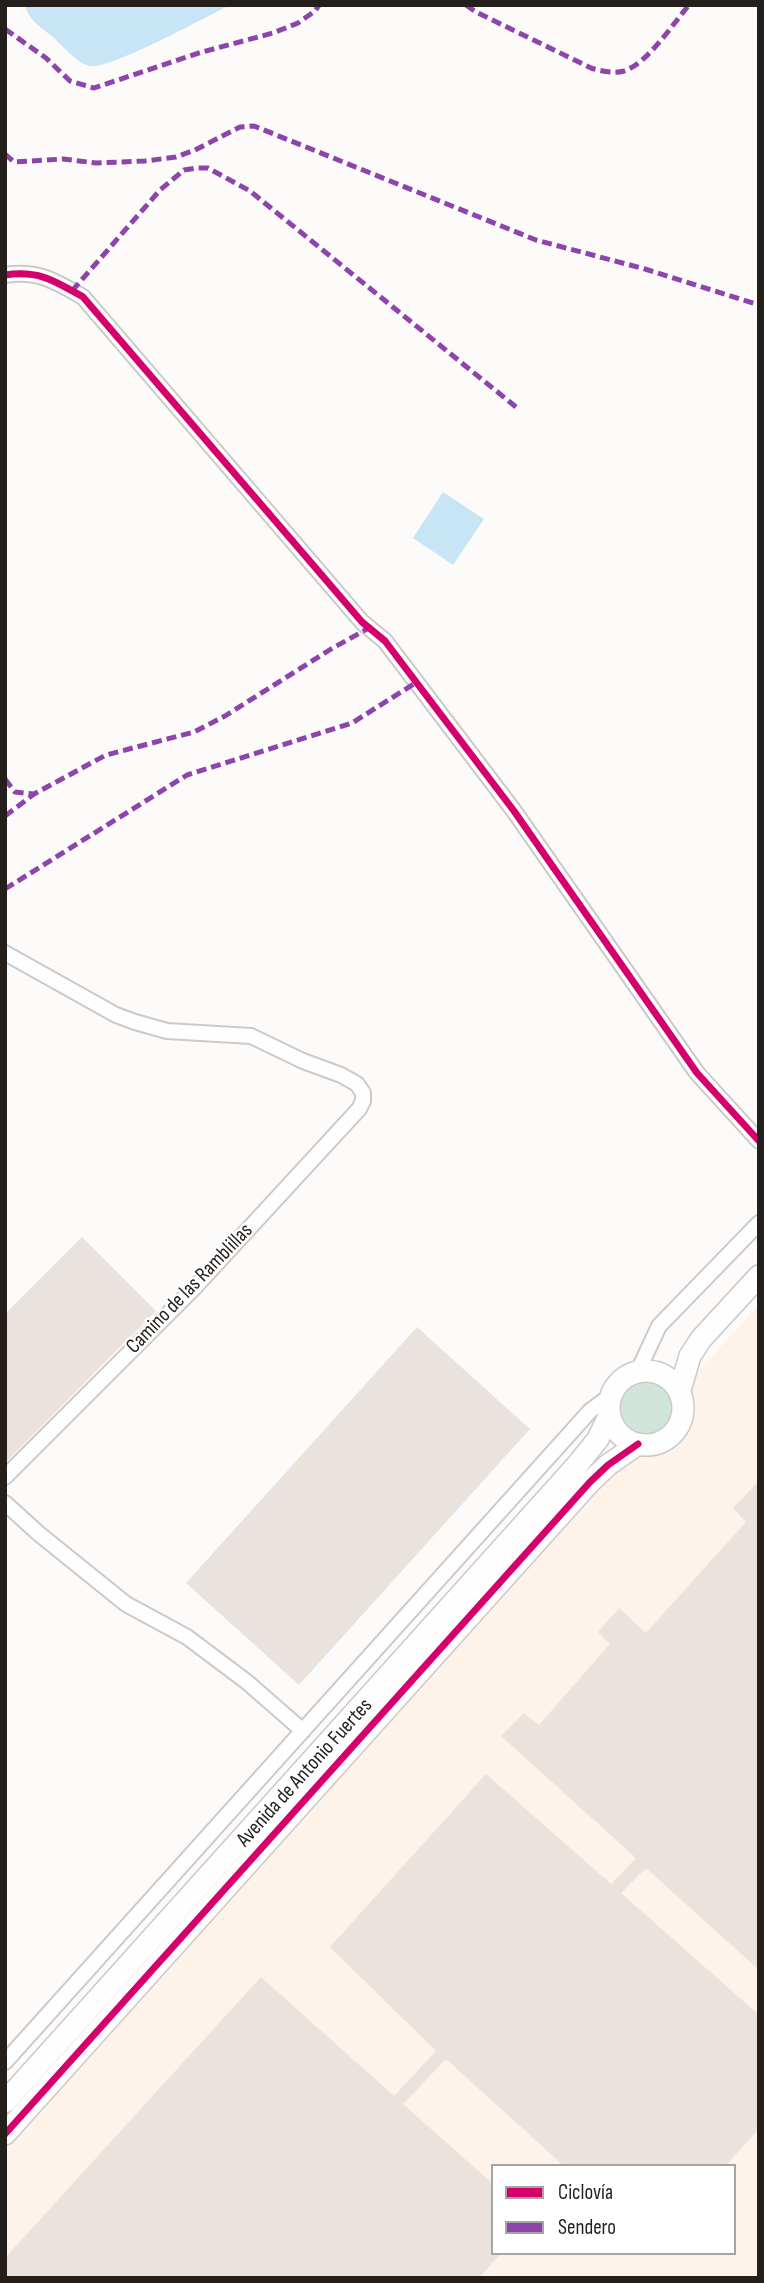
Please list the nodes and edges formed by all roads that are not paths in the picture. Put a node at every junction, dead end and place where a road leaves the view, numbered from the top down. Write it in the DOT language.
graph roads {
  1 [pos="5,275"];
  2 [pos="5,953"];
  3 [pos="759,1141"];
  4 [pos="759,1223"];
  5 [pos="759,1276"];
  6 [pos="701,1339"];
  7 [pos="644,1371"];
  8 [pos="680,1390"];
  9 [pos="610,1406"];
  10 [pos="638,1444"];
  11 [pos="5,1476"];
  12 [pos="5,1503"];
  13 [pos="303,1731"];
  14 [pos="5,2063"];
  15 [pos="5,2102"];
  16 [pos="5,2134"];
  1 -- 3 [label="street"];
  2 -- 11 [label="street, Camino de las Ramblillas"];
  4 -- 7 [label="street"];
  5 -- 6 [label="main road"];
  6 -- 7 [label="main road"];
  6 -- 8 [label="main road"];
  7 -- 8 [label="main road"];
  7 -- 9 [label="main road"];
  8 -- 10 [label="main road"];
  9 -- 10 [label="main road"];
  9 -- 13 [label="street, Avenida de Antonio Fuertes"];
  9 -- 15 [label="main road, Avenida de Antonio Fuertes"];
  10 -- 16 [label="main road, Avenida de Antonio Fuertes"];
  12 -- 13 [label="street"];
  13 -- 14 [label="street, Avenida de Antonio Fuertes"];
}
